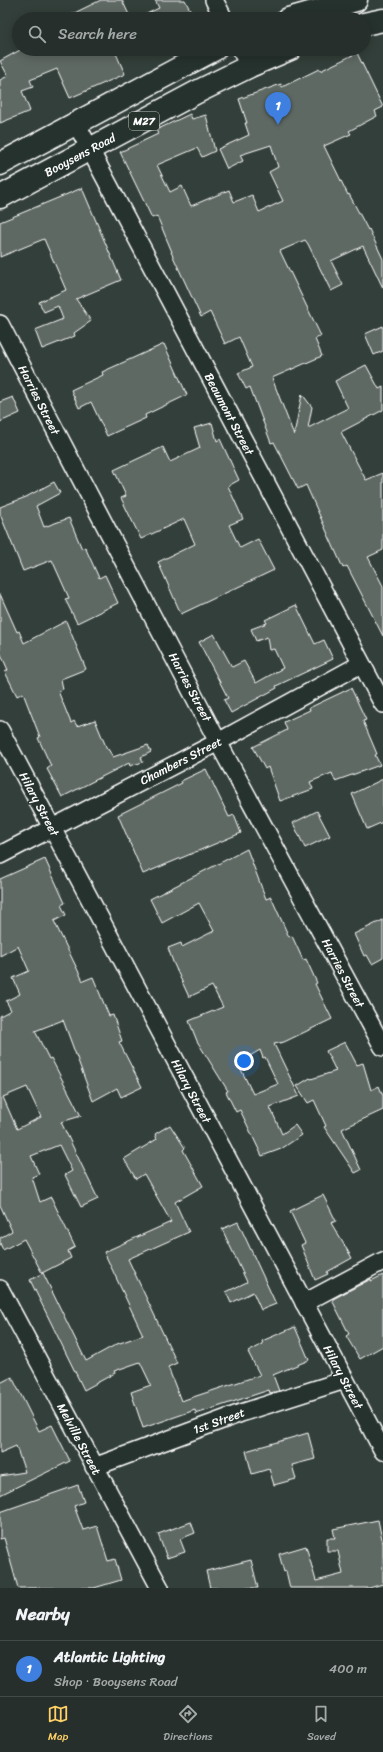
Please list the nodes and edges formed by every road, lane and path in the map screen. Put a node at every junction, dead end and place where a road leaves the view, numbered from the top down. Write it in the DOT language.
graph roads {
  1 [pos="214,0"];
  2 [pos="356,0"];
  3 [pos="220,12"];
  4 [pos="313,12"];
  5 [pos="383,20"];
  6 [pos="371,23"];
  7 [pos="202,56"];
  8 [pos="245,57"];
  9 [pos="76,123"];
  10 [pos="90,150"];
  11 [pos="0,164"];
  12 [pos="0,197"];
  13 [pos="0,324"];
  14 [pos="361,664"];
  15 [pos="383,704"];
  16 [pos="0,730"];
  17 [pos="218,742"];
  18 [pos="52,828"];
  19 [pos="0,855"];
  20 [pos="383,1047"];
  21 [pos="383,1261"];
  22 [pos="0,1289"];
  23 [pos="304,1303"];
  24 [pos="345,1380"];
  25 [pos="383,1451"];
  26 [pos="94,1467"];
  27 [pos="160,1588"];
  1 -- 3 [label="street"];
  2 -- 4 [label="main road"];
  5 -- 6 [label="main road"];
  7 -- 9 [label="main road, M27"];
  8 -- 10 [label="main road, Booysens Road / M27"];
  9 -- 10 [label="street, Beaumont Street"];
  9 -- 11 [label="main road, M27"];
  10 -- 12 [label="main road, Booysens Road / M27"];
  10 -- 14 [label="street, Beaumont Street"];
  13 -- 17 [label="street, Harries Street"];
  14 -- 15 [label="street, Beaumont Street"];
  14 -- 17 [label="street, Chambers Street"];
  16 -- 18 [label="street, Hilary Street"];
  17 -- 18 [label="street, Chambers Street"];
  17 -- 20 [label="street, Harries Street"];
  18 -- 19 [label="street, Chambers Street"];
  18 -- 23 [label="street, Hilary Street"];
  21 -- 23 [label="street"];
  22 -- 26 [label="street, Melville Street"];
  23 -- 24 [label="street, Hilary Street"];
  24 -- 25 [label="street, Hilary Street"];
  24 -- 26 [label="street, 1st Street"];
  26 -- 27 [label="street, Melville Street"];
}
